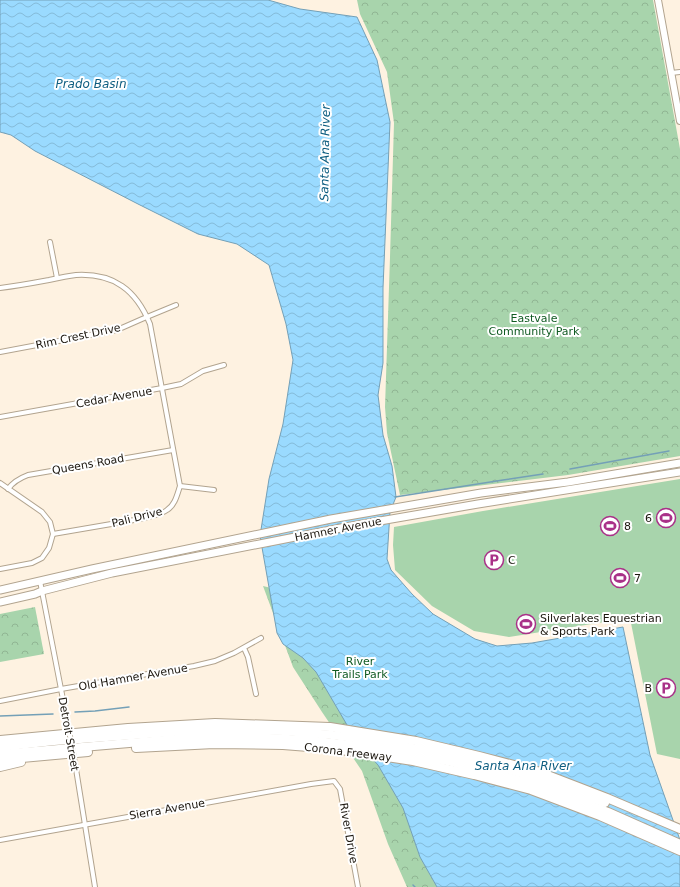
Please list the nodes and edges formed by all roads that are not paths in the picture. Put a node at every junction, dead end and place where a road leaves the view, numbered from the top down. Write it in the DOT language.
graph roads {
  1 [pos="658,0"];
  2 [pos="680,72"];
  3 [pos="672,73"];
  4 [pos="680,120"];
  5 [pos="50,242"];
  6 [pos="57,278"];
  7 [pos="0,288"];
  8 [pos="176,305"];
  9 [pos="148,317"];
  10 [pos="0,352"];
  11 [pos="224,365"];
  12 [pos="162,388"];
  13 [pos="0,417"];
  14 [pos="173,450"];
  15 [pos="680,463"];
  16 [pos="680,472"];
  17 [pos="0,483"];
  18 [pos="180,486"];
  19 [pos="8,489"];
  20 [pos="214,490"];
  21 [pos="52,534"];
  22 [pos="0,570"];
  23 [pos="40,581"];
  24 [pos="0,590"];
  25 [pos="42,591"];
  26 [pos="0,602"];
  27 [pos="261,638"];
  28 [pos="244,648"];
  29 [pos="61,689"];
  30 [pos="256,694"];
  31 [pos="0,700"];
  32 [pos="0,734"];
  33 [pos="57,735"];
  34 [pos="333,739"];
  35 [pos="0,740"];
  36 [pos="0,747"];
  37 [pos="0,754"];
  38 [pos="58,754"];
  39 [pos="0,760"];
  40 [pos="0,767"];
  41 [pos="334,781"];
  42 [pos="85,824"];
  43 [pos="680,829"];
  44 [pos="680,835"];
  45 [pos="0,840"];
  46 [pos="680,844"];
  47 [pos="680,851"];
  48 [pos="95,887"];
  49 [pos="358,887"];
  1 -- 3 [label="street"];
  2 -- 3 [label="street"];
  3 -- 4 [label="street"];
  5 -- 6 [label="street"];
  6 -- 7 [label="street"];
  6 -- 9 [label="street"];
  8 -- 9 [label="street, Rim Crest Drive"];
  9 -- 10 [label="street, Rim Crest Drive"];
  9 -- 12 [label="street"];
  11 -- 12 [label="street, Cedar Avenue"];
  12 -- 13 [label="street, Cedar Avenue"];
  12 -- 14 [label="street"];
  14 -- 18 [label="street"];
  14 -- 19 [label="street, Queens Road"];
  15 -- 23 [label="main road, Hamner Avenue"];
  16 -- 25 [label="main road, Hamner Avenue"];
  17 -- 19 [label="street"];
  18 -- 20 [label="street"];
  18 -- 21 [label="street, Pali Drive"];
  19 -- 21 [label="street"];
  21 -- 22 [label="street"];
  23 -- 24 [label="main road, Hamner Avenue"];
  23 -- 25 [label="street, Detroit Street"];
  25 -- 26 [label="main road, Hamner Avenue"];
  25 -- 29 [label="street, Detroit Street"];
  27 -- 28 [label="street, Old Hamner Avenue"];
  28 -- 29 [label="street, Old Hamner Avenue"];
  28 -- 30 [label="street"];
  29 -- 31 [label="street, Old Hamner Avenue"];
  29 -- 42 [label="street, Detroit Street, bridge"];
  32 -- 33 [label="highway"];
  33 -- 34 [label="highway, Corona Freeway"];
  33 -- 35 [label="highway, Corona Freeway"];
  34 -- 36 [label="highway"];
  34 -- 37 [label="highway"];
  34 -- 38 [label="highway, Corona Freeway"];
  34 -- 43 [label="highway, Corona Freeway"];
  34 -- 44 [label="highway"];
  34 -- 46 [label="highway"];
  34 -- 47 [label="highway, Corona Freeway"];
  38 -- 39 [label="highway, Corona Freeway"];
  38 -- 40 [label="highway"];
  41 -- 42 [label="street, Sierra Avenue"];
  41 -- 49 [label="street, River Drive"];
  42 -- 45 [label="street, Sierra Avenue"];
  42 -- 48 [label="street, Detroit Street"];
}
